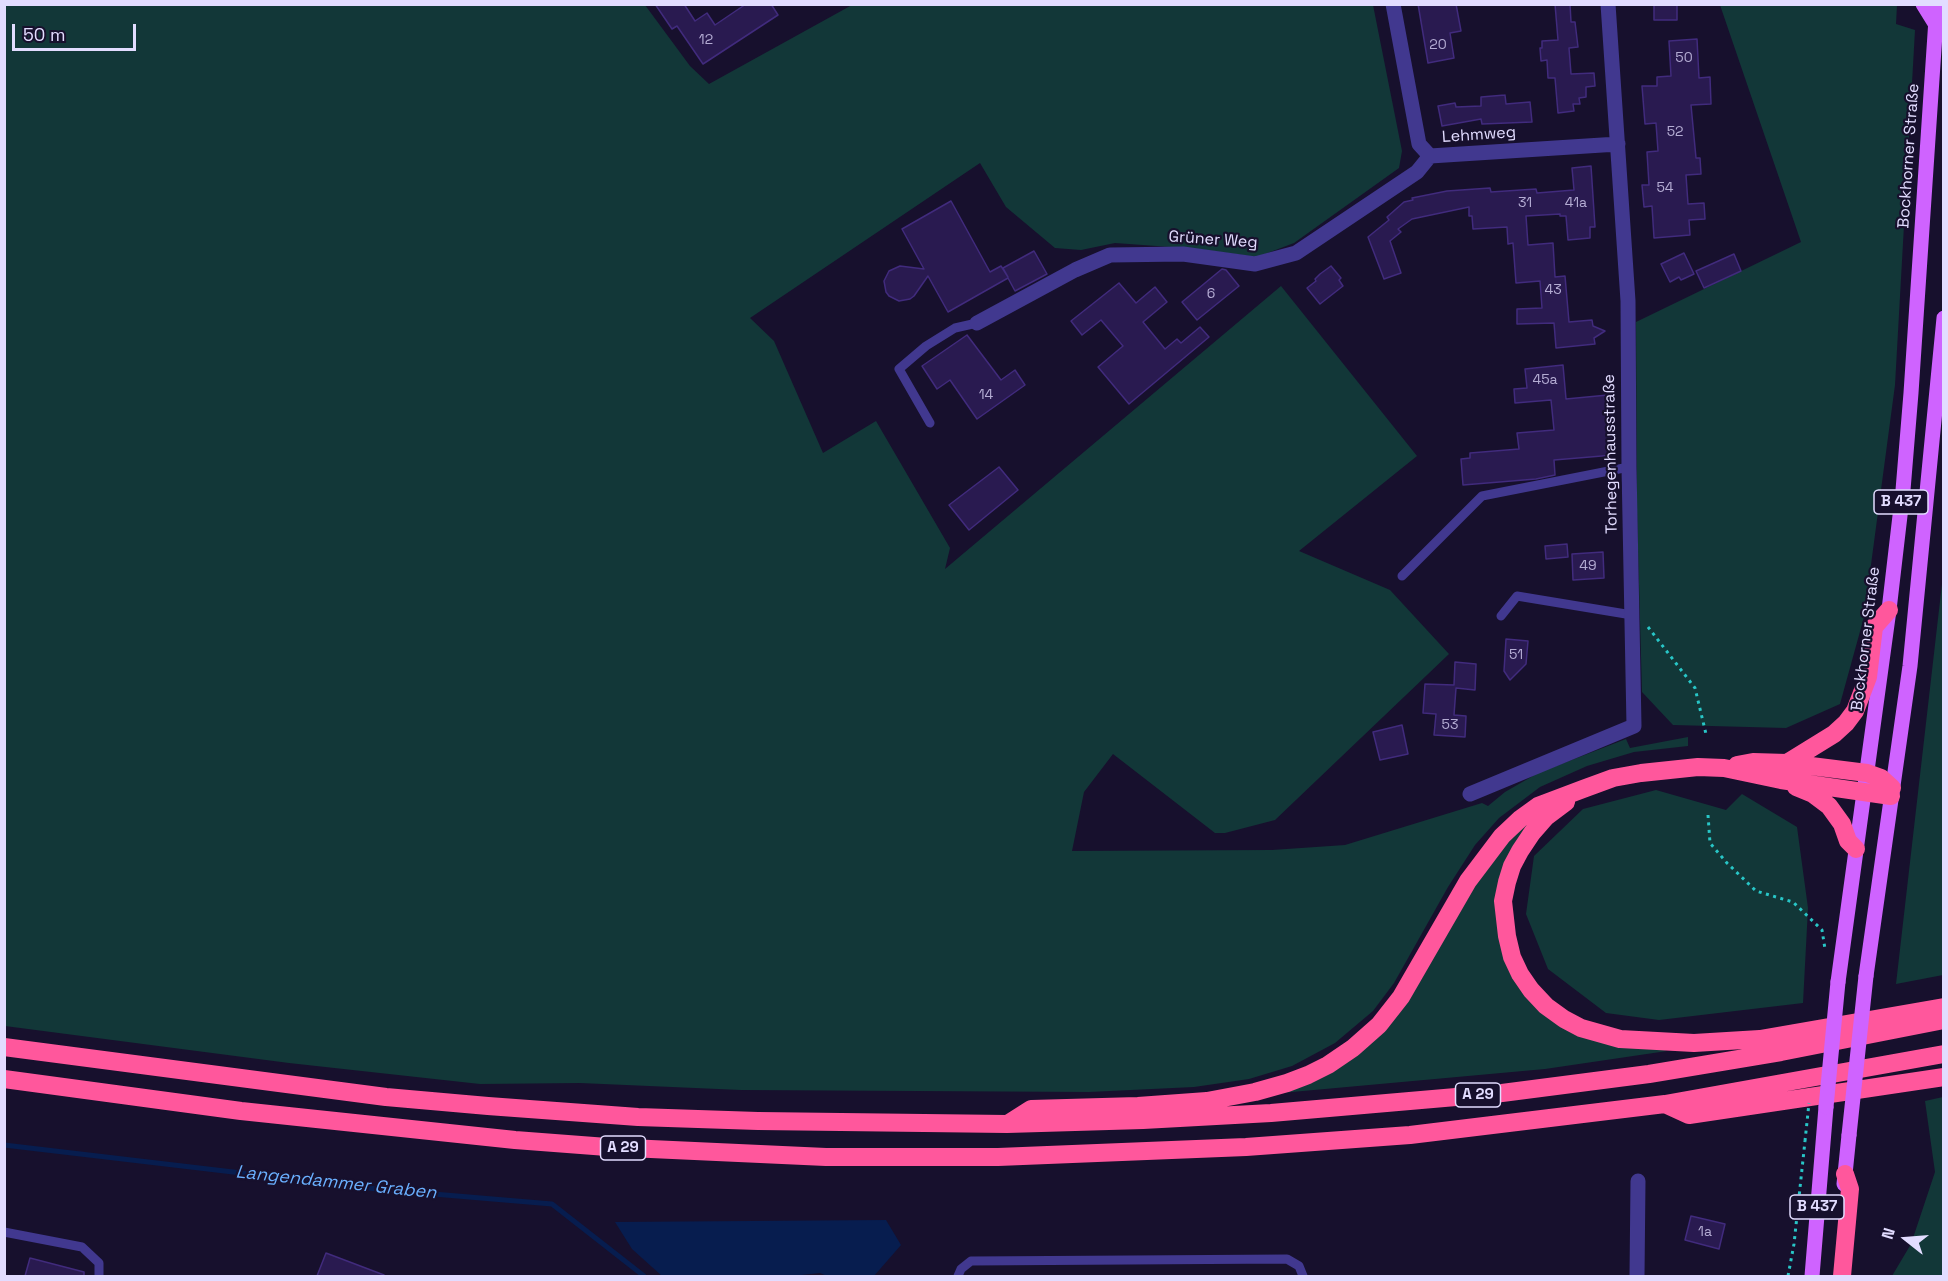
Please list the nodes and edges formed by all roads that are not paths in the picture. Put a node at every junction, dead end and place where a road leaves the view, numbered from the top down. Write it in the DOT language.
graph roads {
  1 [pos="1393,4"];
  2 [pos="1608,4"];
  3 [pos="1923,4"];
  4 [pos="1936,4"];
  5 [pos="1936,25"];
  6 [pos="1618,144"];
  7 [pos="1430,156"];
  8 [pos="1944,318"];
  9 [pos="977,323"];
  10 [pos="930,423"];
  11 [pos="1629,467"];
  12 [pos="1402,576"];
  13 [pos="1889,610"];
  14 [pos="1632,615"];
  15 [pos="1501,616"];
  16 [pos="1784,771"];
  17 [pos="1867,773"];
  18 [pos="1583,789"];
  19 [pos="1865,792"];
  20 [pos="1891,792"];
  21 [pos="1470,794"];
  22 [pos="1856,849"];
  23 [pos="1944,1007"];
  24 [pos="1944,1020"];
  25 [pos="4,1047"];
  26 [pos="1944,1054"];
  27 [pos="1944,1077"];
  28 [pos="4,1079"];
  29 [pos="1665,1104"];
  30 [pos="1007,1124"];
  31 [pos="1845,1174"];
  32 [pos="1638,1181"];
  33 [pos="4,1232"];
  34 [pos="99,1276"];
  35 [pos="958,1276"];
  36 [pos="1303,1276"];
  37 [pos="1636,1276"];
  38 [pos="1812,1276"];
  39 [pos="1834,1276"];
  40 [pos="1842,1276"];
  1 -- 7 [label="street, Lehmweg"];
  2 -- 6 [label="street, Torhegenhausstraße"];
  3 -- 5 [label="main road"];
  4 -- 5 [label="main road, Bockhorner Straße / B 437"];
  5 -- 13 [label="main road, Bockhorner Straße / B 437"];
  6 -- 7 [label="street, Lehmweg"];
  6 -- 11 [label="street, Torhegenhausstraße"];
  7 -- 9 [label="street, Grüner Weg"];
  8 -- 20 [label="main road, B 437"];
  9 -- 10 [label="lane"];
  11 -- 12 [label="lane"];
  11 -- 14 [label="street, Torhegenhausstraße"];
  13 -- 16 [label="highway"];
  13 -- 17 [label="main road, Bockhorner Straße / B 437"];
  14 -- 15 [label="lane"];
  14 -- 21 [label="street, Torhegenhausstraße"];
  16 -- 17 [label="highway"];
  16 -- 18 [label="highway"];
  16 -- 19 [label="highway"];
  16 -- 22 [label="highway"];
  17 -- 19 [label="main road, Bockhorner Straße / B 437"];
  17 -- 20 [label="highway"];
  18 -- 23 [label="highway"];
  18 -- 30 [label="highway"];
  19 -- 20 [label="highway"];
  19 -- 22 [label="main road, Bockhorner Straße / B 437"];
  20 -- 31 [label="main road, B 437, bridge"];
  22 -- 38 [label="main road, Bockhorner Straße / B 437, bridge"];
  24 -- 30 [label="highway, A 29"];
  25 -- 30 [label="highway, A 29"];
  26 -- 29 [label="highway, A 29"];
  27 -- 29 [label="highway"];
  28 -- 29 [label="highway, A 29"];
  31 -- 39 [label="main road, B 437"];
  31 -- 40 [label="highway"];
  32 -- 37 [label="street"];
  33 -- 34 [label="lane"];
  35 -- 36 [label="lane"];
}
